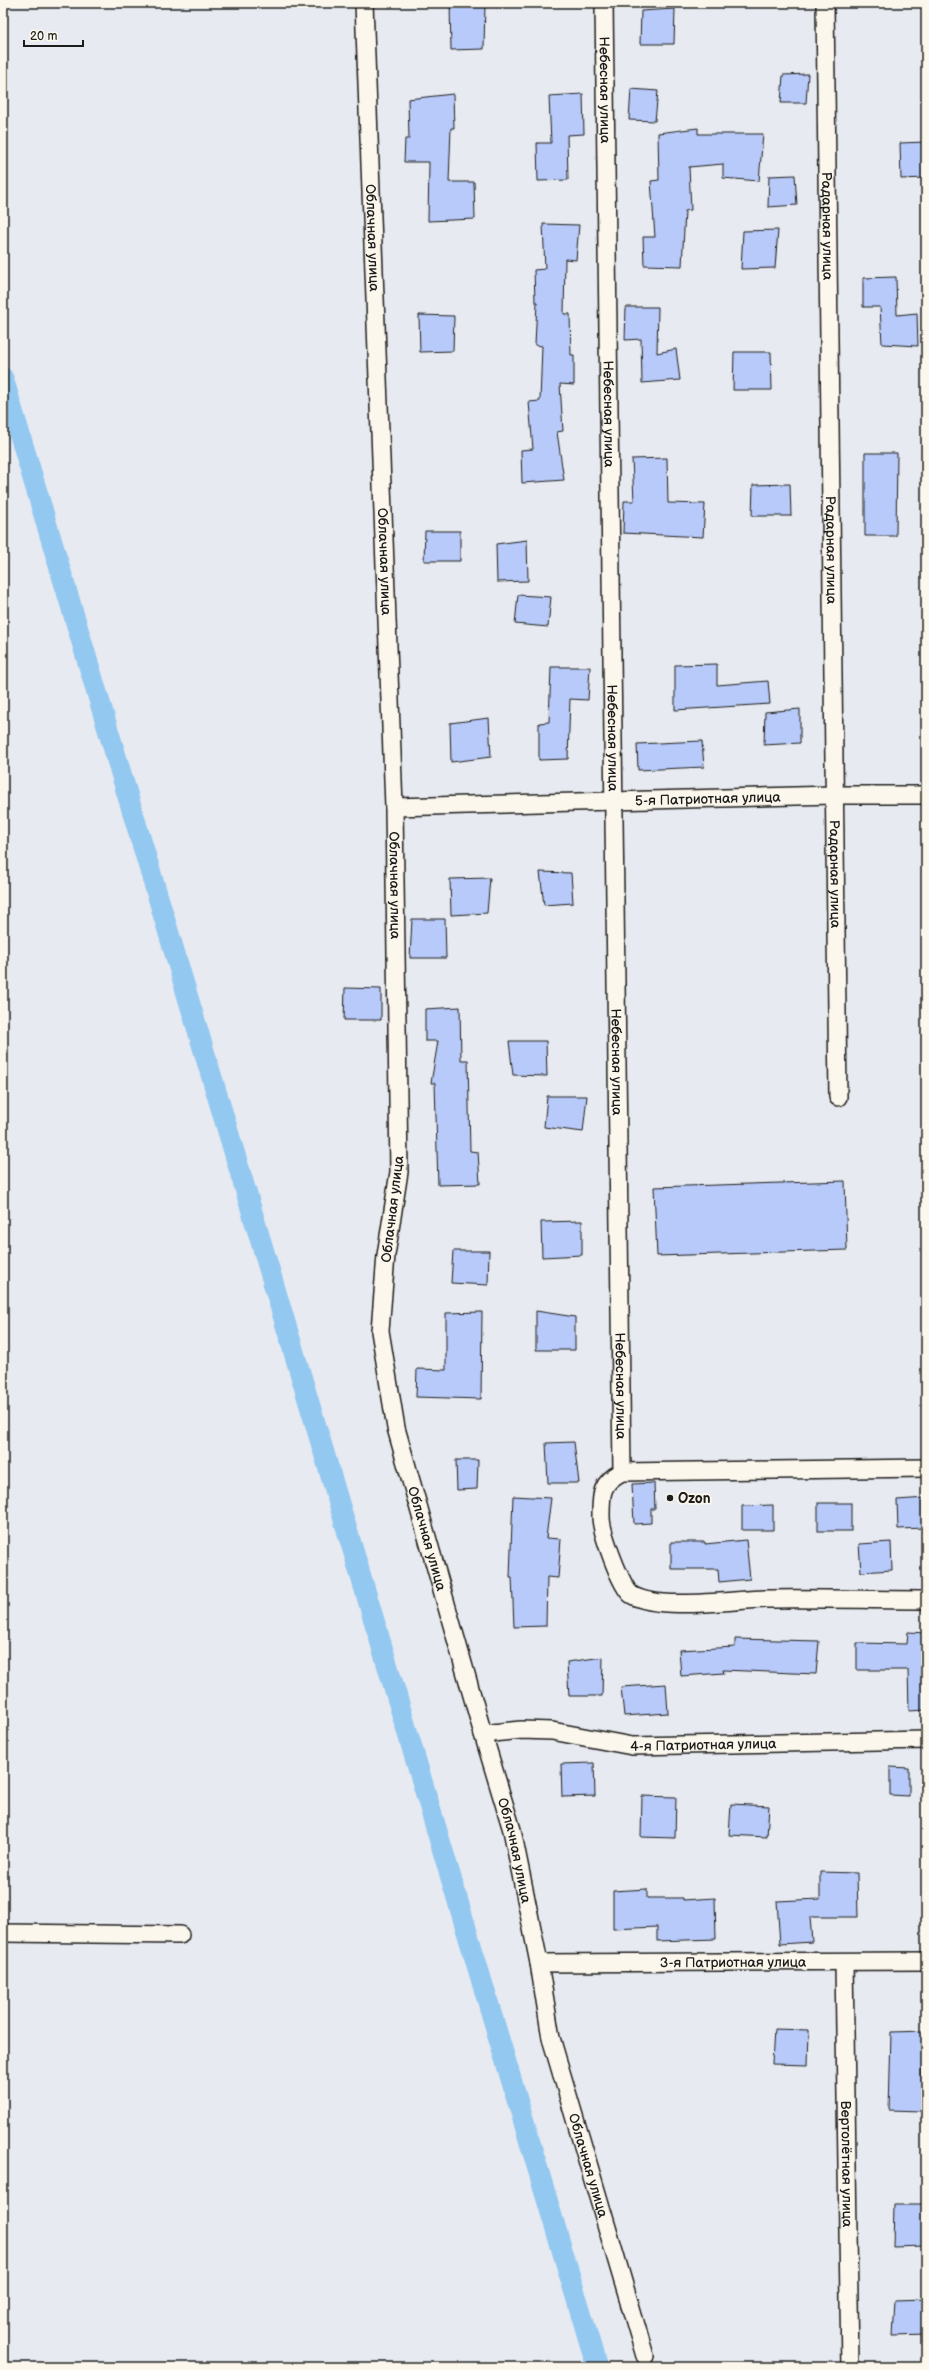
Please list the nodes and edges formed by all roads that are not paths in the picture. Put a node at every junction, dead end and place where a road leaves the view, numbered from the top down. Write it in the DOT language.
graph roads {
  1 [pos="364,3"];
  2 [pos="604,3"];
  3 [pos="825,3"];
  4 [pos="834,795"];
  5 [pos="926,795"];
  6 [pos="614,801"];
  7 [pos="394,807"];
  8 [pos="838,1097"];
  9 [pos="926,1468"];
  10 [pos="622,1472"];
  11 [pos="926,1600"];
  12 [pos="482,1734"];
  13 [pos="926,1740"];
  14 [pos="3,1933"];
  15 [pos="180,1935"];
  16 [pos="926,1961"];
  17 [pos="844,1962"];
  18 [pos="539,1963"];
  19 [pos="645,2356"];
  20 [pos="850,2367"];
  1 -- 7 [label="street, Облачная улица"];
  2 -- 6 [label="street, Небесная улица"];
  3 -- 4 [label="street, Радарная улица"];
  4 -- 5 [label="street, 5-я Патриотная улица"];
  4 -- 6 [label="street, 5-я Патриотная улица"];
  4 -- 8 [label="street, Радарная улица"];
  6 -- 7 [label="street, 5-я Патриотная улица"];
  6 -- 10 [label="street, Небесная улица"];
  7 -- 12 [label="street, Облачная улица"];
  9 -- 10 [label="street"];
  10 -- 11 [label="street"];
  12 -- 13 [label="street, 4-я Патриотная улица"];
  12 -- 18 [label="street, Облачная улица"];
  14 -- 15 [label="street"];
  16 -- 17 [label="street, 3-я Патриотная улица"];
  17 -- 18 [label="street, 3-я Патриотная улица"];
  17 -- 20 [label="street, Вертолётная улица"];
  18 -- 19 [label="street, Облачная улица"];
}
